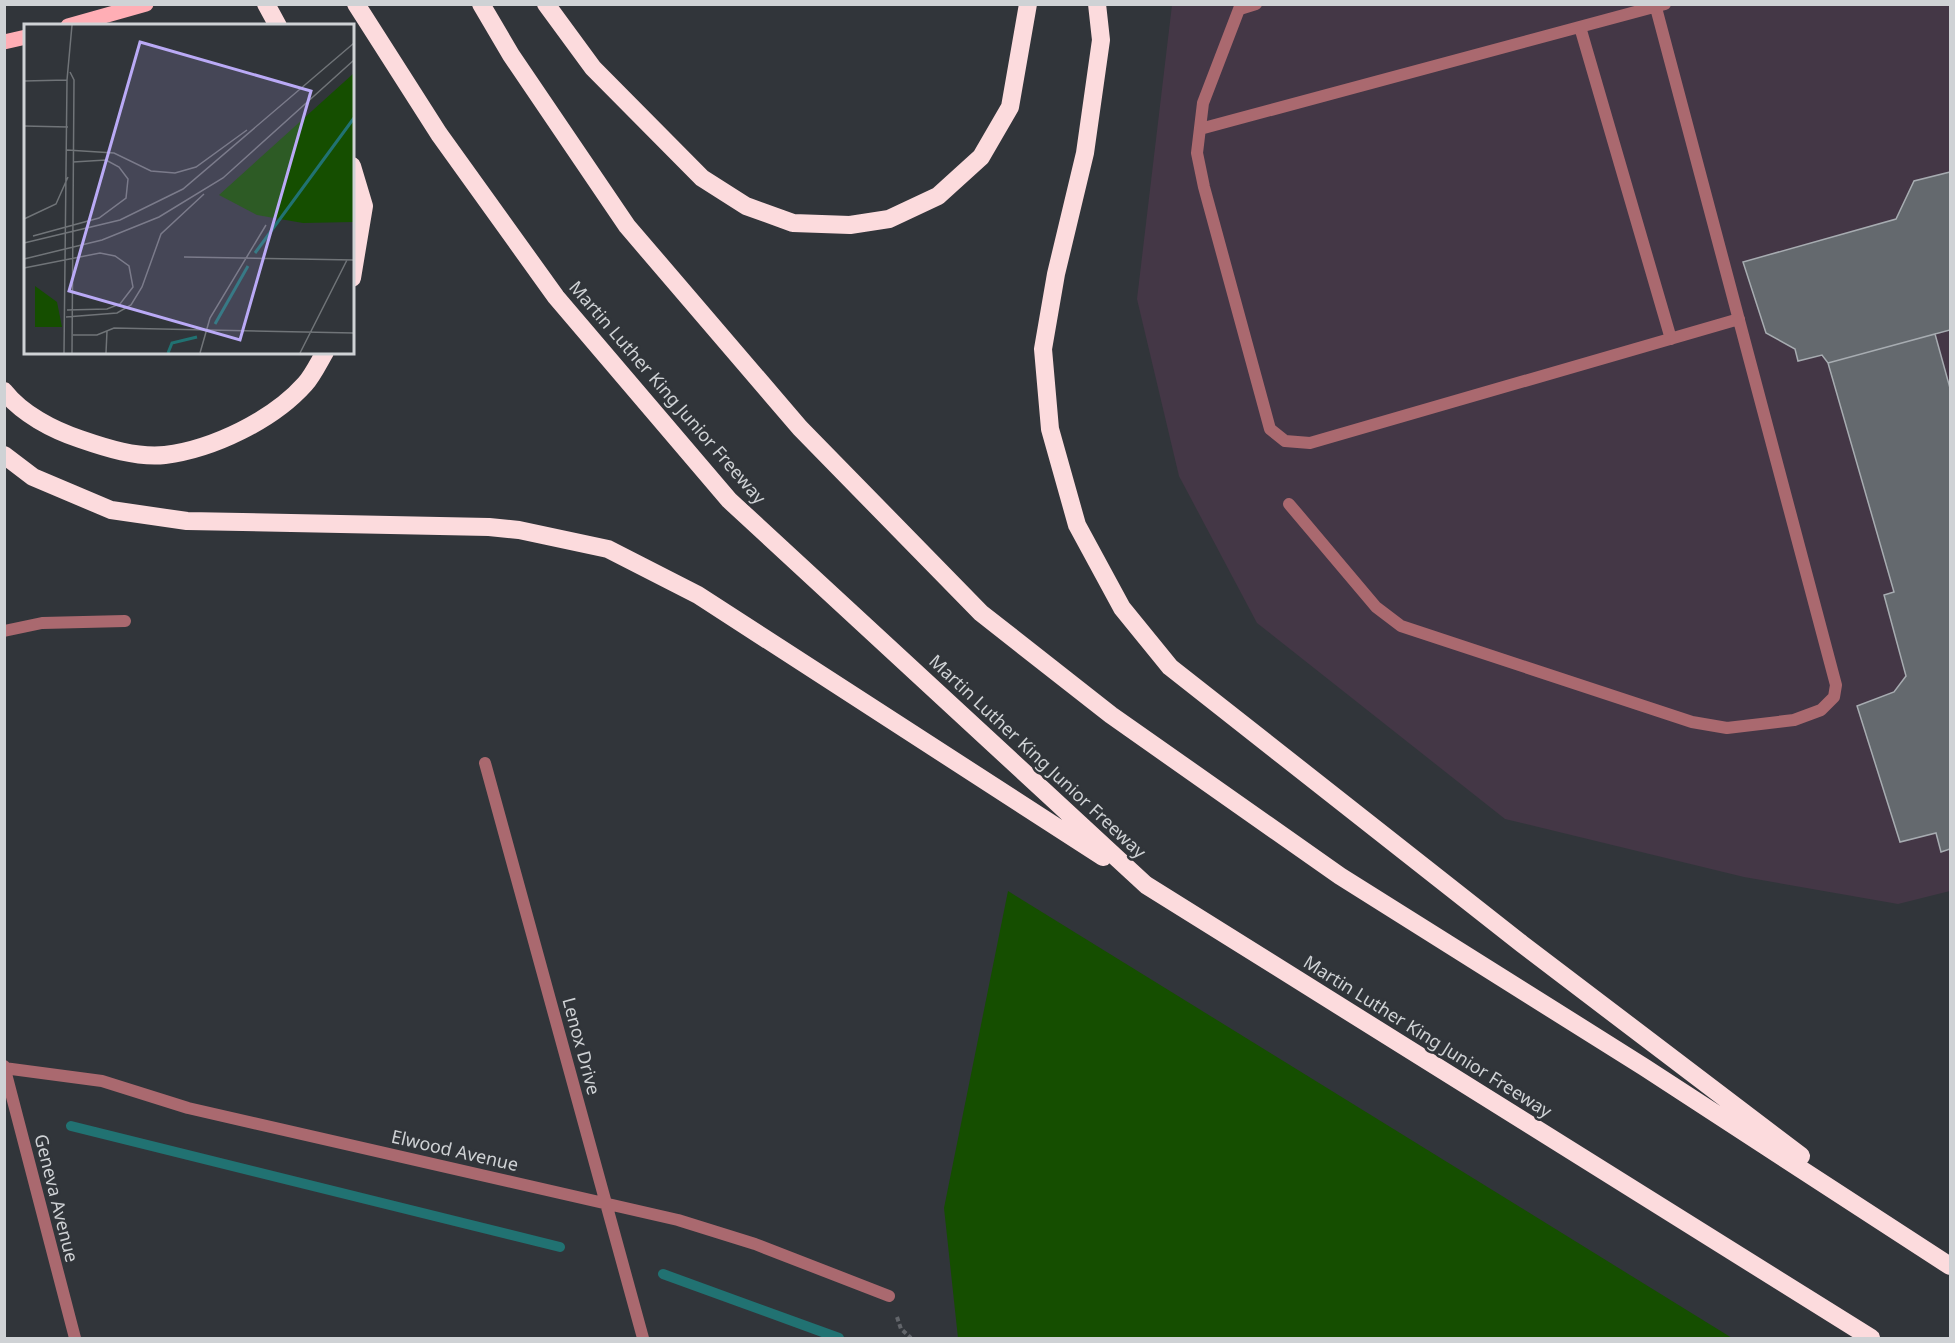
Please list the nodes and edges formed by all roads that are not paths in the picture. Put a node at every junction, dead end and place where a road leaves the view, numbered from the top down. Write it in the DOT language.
graph roads {
  1 [pos="146,4"];
  2 [pos="266,4"];
  3 [pos="356,4"];
  4 [pos="481,4"];
  5 [pos="546,4"];
  6 [pos="1028,4"];
  7 [pos="1097,4"];
  8 [pos="1256,4"];
  9 [pos="1659,5"];
  10 [pos="1241,7"];
  11 [pos="75,24"];
  12 [pos="277,24"];
  13 [pos="1580,27"];
  14 [pos="24,37"];
  15 [pos="4,42"];
  16 [pos="1200,129"];
  17 [pos="354,173"];
  18 [pos="354,266"];
  19 [pos="1739,319"];
  20 [pos="1671,339"];
  21 [pos="324,354"];
  22 [pos="4,391"];
  23 [pos="4,455"];
  24 [pos="1289,504"];
  25 [pos="125,621"];
  26 [pos="4,630"];
  27 [pos="485,763"];
  28 [pos="1146,885"];
  29 [pos="5,1068"];
  30 [pos="607,1202"];
  31 [pos="1907,1238"];
  32 [pos="1950,1266"];
  33 [pos="889,1296"];
  34 [pos="75,1338"];
  35 [pos="643,1338"];
  36 [pos="1871,1338"];
  1 -- 11 [label="main road"];
  2 -- 12 [label="highway"];
  3 -- 28 [label="highway, Martin Luther King Junior Freeway"];
  4 -- 31 [label="highway"];
  5 -- 6 [label="highway"];
  7 -- 31 [label="highway"];
  8 -- 10 [label="street"];
  9 -- 13 [label="street"];
  9 -- 19 [label="street"];
  10 -- 16 [label="street"];
  13 -- 16 [label="street"];
  13 -- 20 [label="street"];
  14 -- 15 [label="main road"];
  16 -- 20 [label="street"];
  17 -- 18 [label="highway"];
  19 -- 20 [label="street"];
  19 -- 24 [label="street"];
  21 -- 22 [label="highway"];
  23 -- 28 [label="highway"];
  25 -- 26 [label="street"];
  27 -- 30 [label="street, Lenox Drive"];
  28 -- 36 [label="highway, Martin Luther King Junior Freeway"];
  29 -- 30 [label="street, Elwood Avenue"];
  29 -- 34 [label="street, Geneva Avenue"];
  30 -- 33 [label="street, Elwood Avenue"];
  30 -- 35 [label="street, Lenox Drive"];
  31 -- 32 [label="highway"];
}
